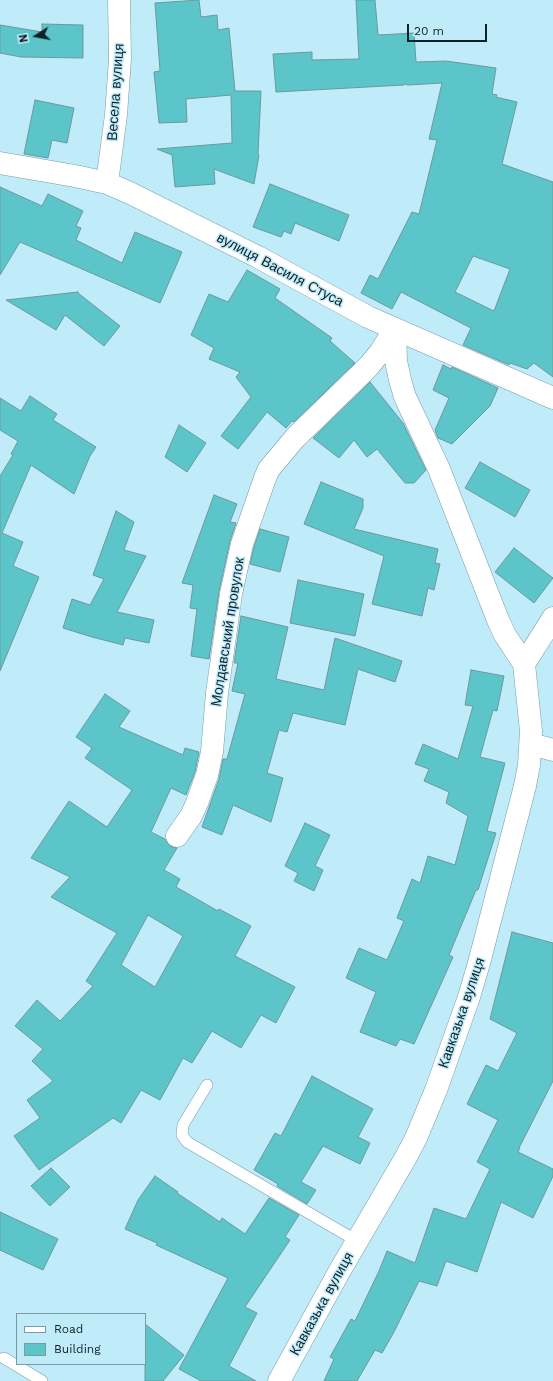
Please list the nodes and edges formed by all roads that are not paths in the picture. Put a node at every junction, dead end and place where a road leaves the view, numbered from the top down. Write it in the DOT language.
graph roads {
  1 [pos="119,0"];
  2 [pos="0,163"];
  3 [pos="107,183"];
  4 [pos="395,329"];
  5 [pos="553,398"];
  6 [pos="553,618"];
  7 [pos="524,664"];
  8 [pos="531,744"];
  9 [pos="553,750"];
  10 [pos="177,836"];
  11 [pos="207,1085"];
  12 [pos="357,1241"];
  13 [pos="4,1358"];
  14 [pos="42,1381"];
  15 [pos="279,1381"];
  1 -- 3 [label="street, Весела вулиця"];
  2 -- 3 [label="street, вулиця Василя Стуса"];
  3 -- 4 [label="street, вулиця Василя Стуса"];
  4 -- 5 [label="street, вулиця Василя Стуса"];
  4 -- 7 [label="street"];
  4 -- 10 [label="street, Молдавський провулок"];
  6 -- 7 [label="street"];
  7 -- 8 [label="street, Кавказька вулиця"];
  8 -- 9 [label="street"];
  8 -- 12 [label="street, Кавказька вулиця"];
  11 -- 12 [label="lane"];
  12 -- 15 [label="street, Кавказька вулиця"];
  13 -- 14 [label="lane"];
}
